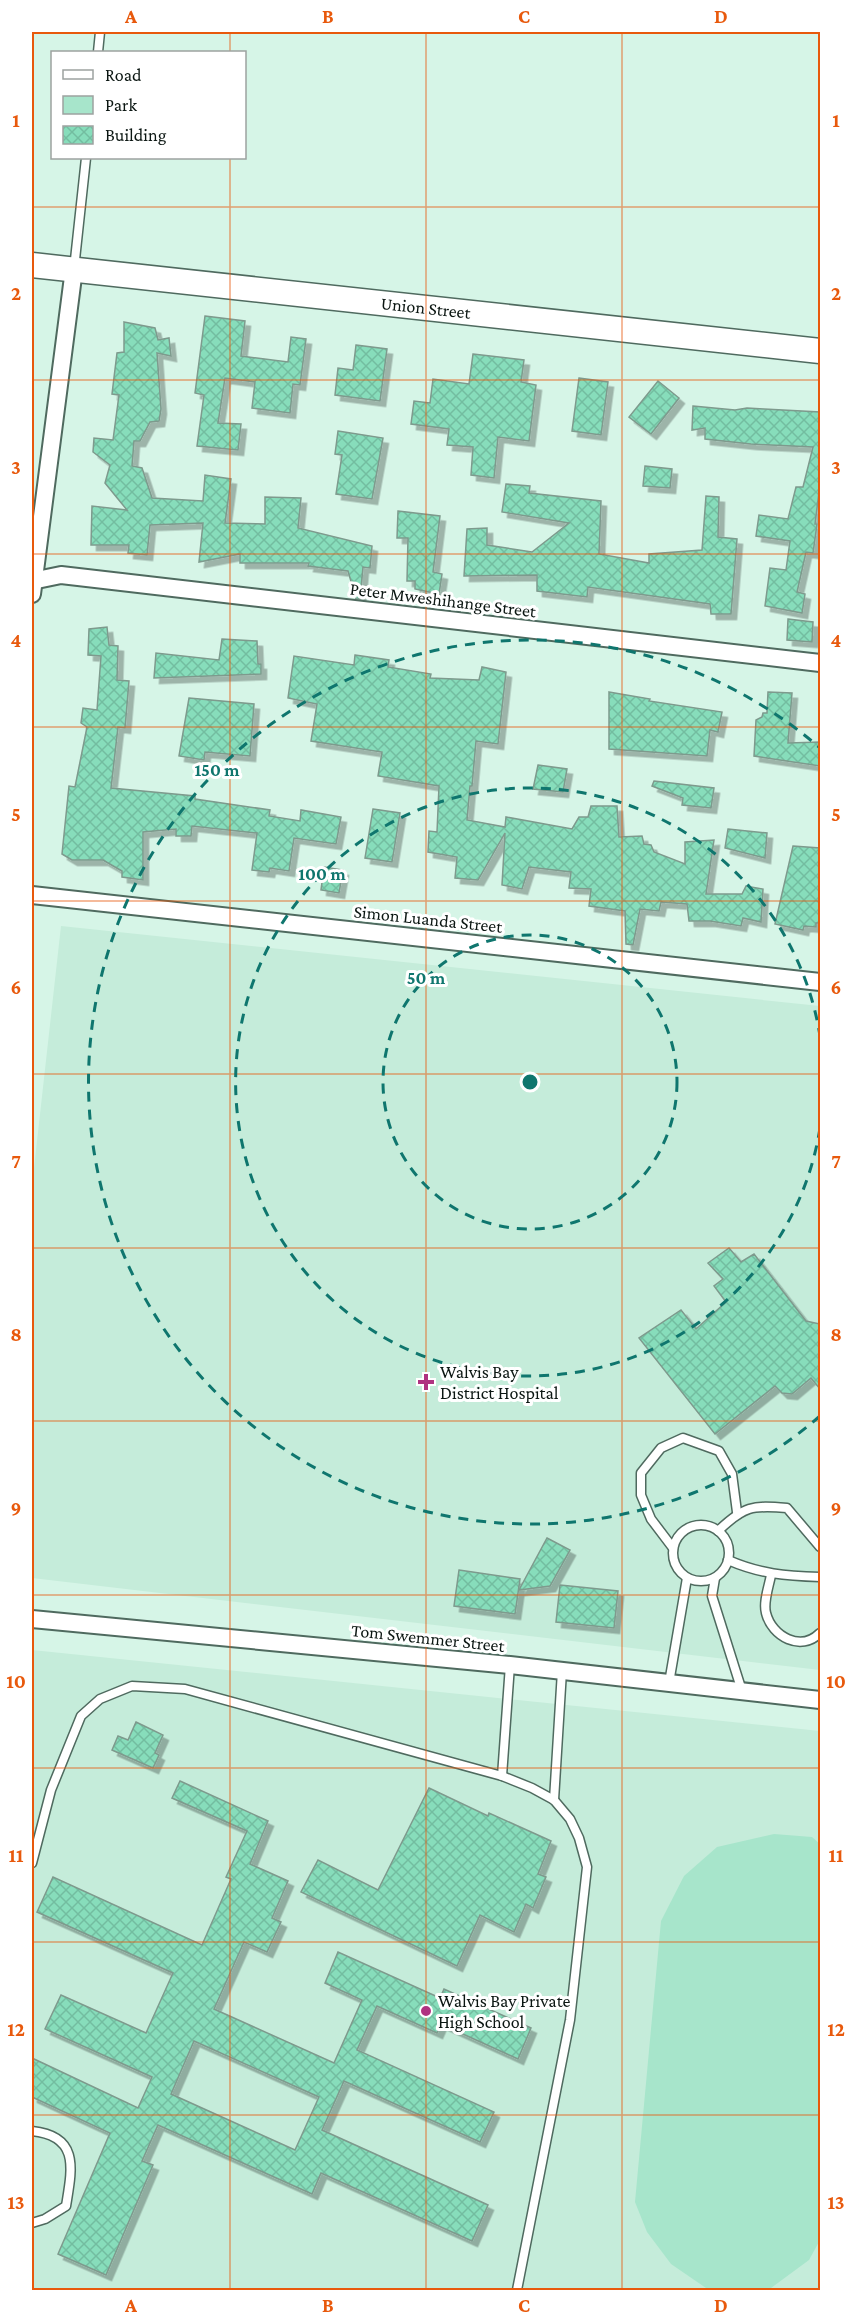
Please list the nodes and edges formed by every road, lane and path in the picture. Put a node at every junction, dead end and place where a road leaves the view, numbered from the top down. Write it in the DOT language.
graph roads {
  1 [pos="100,32"];
  2 [pos="98,51"];
  3 [pos="86,159"];
  4 [pos="32,265"];
  5 [pos="74,269"];
  6 [pos="820,351"];
  7 [pos="34,554"];
  8 [pos="61,575"];
  9 [pos="32,585"];
  10 [pos="820,663"];
  11 [pos="32,895"];
  12 [pos="820,982"];
  13 [pos="737,1512"];
  14 [pos="718,1531"];
  15 [pos="820,1547"];
  16 [pos="673,1548"];
  17 [pos="728,1560"];
  18 [pos="771,1575"];
  19 [pos="820,1577"];
  20 [pos="687,1578"];
  21 [pos="716,1578"];
  22 [pos="32,1619"];
  23 [pos="820,1633"];
  24 [pos="510,1665"];
  25 [pos="562,1671"];
  26 [pos="669,1683"];
  27 [pos="742,1691"];
  28 [pos="820,1700"];
  29 [pos="502,1776"];
  30 [pos="554,1800"];
  31 [pos="32,1863"];
  32 [pos="32,2131"];
  33 [pos="32,2223"];
  34 [pos="517,2290"];
  1 -- 2 [label="lane"];
  3 -- 5 [label="lane"];
  4 -- 5 [label="main road, Union Street"];
  5 -- 6 [label="main road, Union Street"];
  5 -- 7 [label="street"];
  7 -- 8 [label="street"];
  7 -- 9 [label="street"];
  8 -- 9 [label="street"];
  8 -- 10 [label="street, Peter Mweshihange Street"];
  11 -- 12 [label="street, Simon Luanda Street"];
  13 -- 14 [label="lane"];
  13 -- 15 [label="lane"];
  13 -- 16 [label="lane"];
  14 -- 16 [label="lane"];
  14 -- 17 [label="lane"];
  16 -- 20 [label="lane"];
  17 -- 18 [label="lane"];
  17 -- 21 [label="lane"];
  18 -- 19 [label="lane"];
  18 -- 23 [label="lane"];
  20 -- 21 [label="lane"];
  20 -- 26 [label="lane"];
  21 -- 27 [label="lane"];
  22 -- 24 [label="street, Tom Swemmer Street"];
  24 -- 25 [label="street, Tom Swemmer Street"];
  24 -- 29 [label="lane"];
  25 -- 26 [label="street, Tom Swemmer Street"];
  25 -- 30 [label="lane"];
  26 -- 27 [label="street, Tom Swemmer Street"];
  27 -- 28 [label="street, Tom Swemmer Street"];
  29 -- 30 [label="lane"];
  29 -- 31 [label="lane"];
  30 -- 34 [label="lane"];
  32 -- 33 [label="lane"];
}
